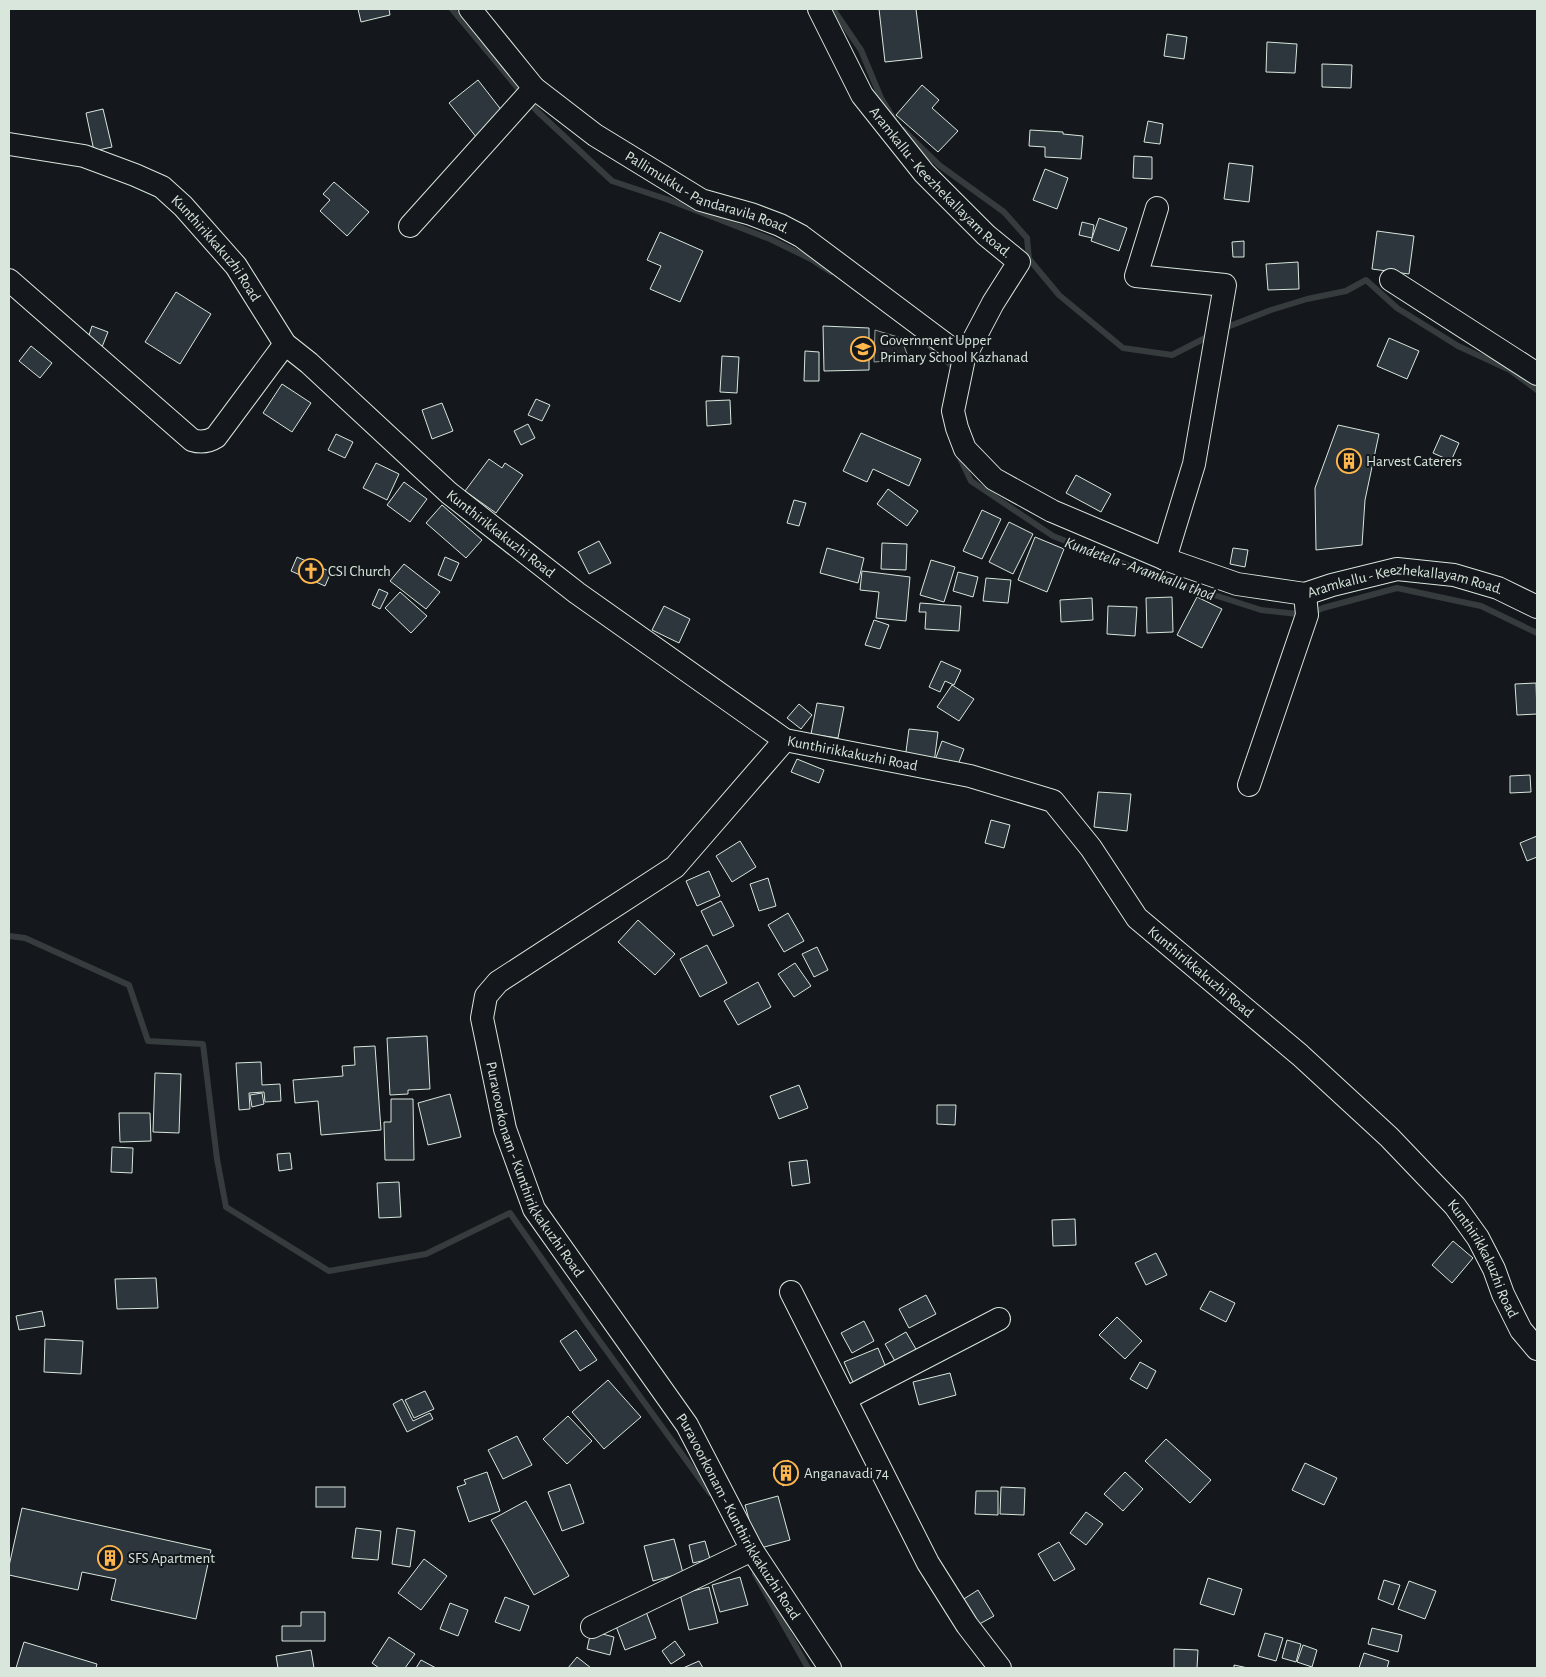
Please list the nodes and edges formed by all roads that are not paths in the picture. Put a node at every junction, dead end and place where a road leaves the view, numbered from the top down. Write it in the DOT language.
graph roads {
  1 [pos="470,9"];
  2 [pos="819,9"];
  3 [pos="534,88"];
  4 [pos="9,144"];
  5 [pos="1157,208"];
  6 [pos="410,226"];
  7 [pos="9,280"];
  8 [pos="1391,280"];
  9 [pos="285,344"];
  10 [pos="963,365"];
  11 [pos="1537,374"];
  12 [pos="1165,559"];
  13 [pos="1305,594"];
  14 [pos="1537,607"];
  15 [pos="785,740"];
  16 [pos="1248,785"];
  17 [pos="791,1292"];
  18 [pos="999,1319"];
  19 [pos="1537,1349"];
  20 [pos="844,1399"];
  21 [pos="752,1550"];
  22 [pos="592,1627"];
  23 [pos="830,1668"];
  24 [pos="1000,1668"];
  1 -- 3 [label="street, Pallimukku - Pandaravila Road."];
  2 -- 10 [label="street, Aramkallu - Keezhekallayam Road."];
  3 -- 6 [label="street"];
  3 -- 10 [label="street, Pallimukku - Pandaravila Road."];
  4 -- 9 [label="street, Kunthirikkakuzhi Road"];
  5 -- 12 [label="street"];
  7 -- 9 [label="street"];
  8 -- 11 [label="street"];
  9 -- 15 [label="street, Kunthirikkakuzhi Road"];
  10 -- 12 [label="street, Aramkallu - Keezhekallayam Road."];
  12 -- 13 [label="street, Aramkallu - Keezhekallayam Road."];
  13 -- 14 [label="street, Aramkallu - Keezhekallayam Road."];
  13 -- 16 [label="street"];
  15 -- 19 [label="street, Kunthirikkakuzhi Road"];
  15 -- 21 [label="street, Puravoorkonam - Kunthirikkakuzhi Road"];
  17 -- 20 [label="street"];
  18 -- 20 [label="street"];
  20 -- 24 [label="street"];
  21 -- 22 [label="street"];
  21 -- 23 [label="street, Puravoorkonam - Kunthirikkakuzhi Road"];
}
